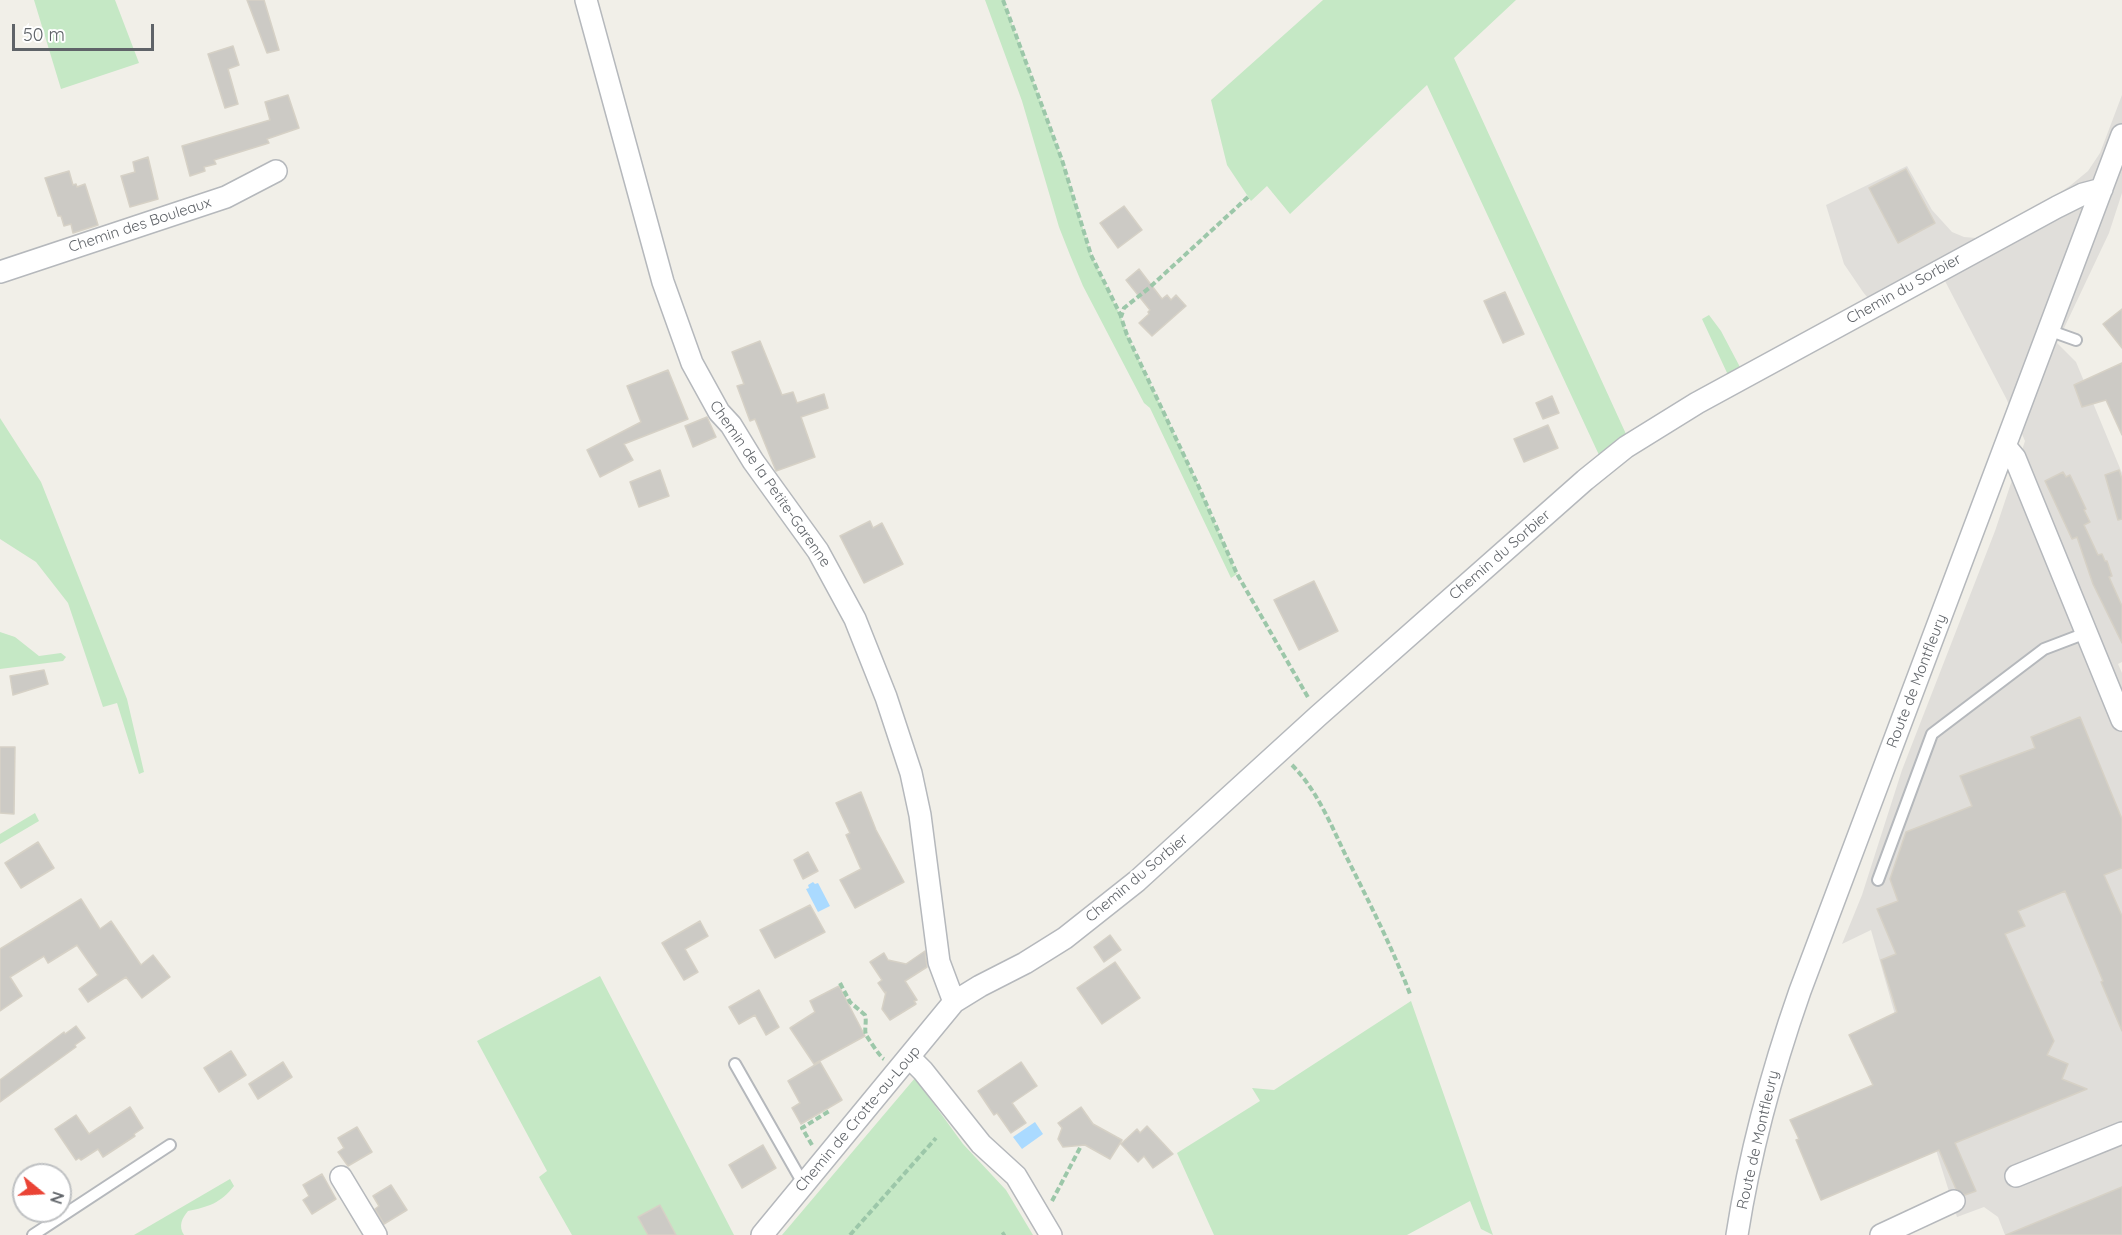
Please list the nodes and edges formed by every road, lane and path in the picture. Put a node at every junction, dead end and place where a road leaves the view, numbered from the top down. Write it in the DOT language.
graph roads {
  1 [pos="586,0"];
  2 [pos="1003,0"];
  3 [pos="2122,135"];
  4 [pos="276,171"];
  5 [pos="2102,189"];
  6 [pos="1248,197"];
  7 [pos="0,272"];
  8 [pos="1121,317"];
  9 [pos="2048,330"];
  10 [pos="2076,340"];
  11 [pos="2005,446"];
  12 [pos="2086,633"];
  13 [pos="1318,716"];
  14 [pos="2122,720"];
  15 [pos="1279,751"];
  16 [pos="1878,880"];
  17 [pos="840,983"];
  18 [pos="1410,994"];
  19 [pos="954,1002"];
  20 [pos="735,1064"];
  21 [pos="904,1064"];
  22 [pos="831,1110"];
  23 [pos="2122,1133"];
  24 [pos="936,1138"];
  25 [pos="170,1145"];
  26 [pos="1080,1146"];
  27 [pos="822,1163"];
  28 [pos="2016,1176"];
  29 [pos="341,1177"];
  30 [pos="804,1185"];
  31 [pos="1954,1202"];
  32 [pos="1046,1228"];
  33 [pos="33,1235"];
  34 [pos="376,1235"];
  35 [pos="762,1235"];
  36 [pos="850,1235"];
  37 [pos="1737,1235"];
  38 [pos="1881,1235"];
  1 -- 19 [label="street, Chemin de la Petite-Garenne"];
  2 -- 8 [label="path"];
  3 -- 5 [label="street, Route de Montfleury"];
  4 -- 7 [label="street, Chemin des Bouleaux"];
  5 -- 9 [label="street, Route de Montfleury"];
  5 -- 13 [label="street, Chemin du Sorbier"];
  6 -- 8 [label="path"];
  8 -- 13 [label="path"];
  9 -- 10 [label="lane"];
  9 -- 11 [label="street, Route de Montfleury"];
  11 -- 12 [label="street"];
  11 -- 37 [label="street, Route de Montfleury"];
  12 -- 14 [label="street"];
  12 -- 16 [label="lane"];
  13 -- 15 [label="street, Chemin du Sorbier"];
  15 -- 18 [label="path"];
  15 -- 19 [label="street, Chemin du Sorbier"];
  17 -- 21 [label="path"];
  19 -- 21 [label="street, Chemin de Crotte-au-Loup"];
  20 -- 30 [label="lane"];
  21 -- 27 [label="street, Chemin de Crotte-au-Loup"];
  21 -- 32 [label="street"];
  22 -- 27 [label="path"];
  23 -- 28 [label="street"];
  24 -- 36 [label="path"];
  25 -- 33 [label="lane"];
  26 -- 32 [label="path"];
  27 -- 30 [label="street, Chemin de Crotte-au-Loup"];
  29 -- 34 [label="street"];
  30 -- 35 [label="street, Chemin de Crotte-au-Loup"];
  31 -- 38 [label="street"];
}
